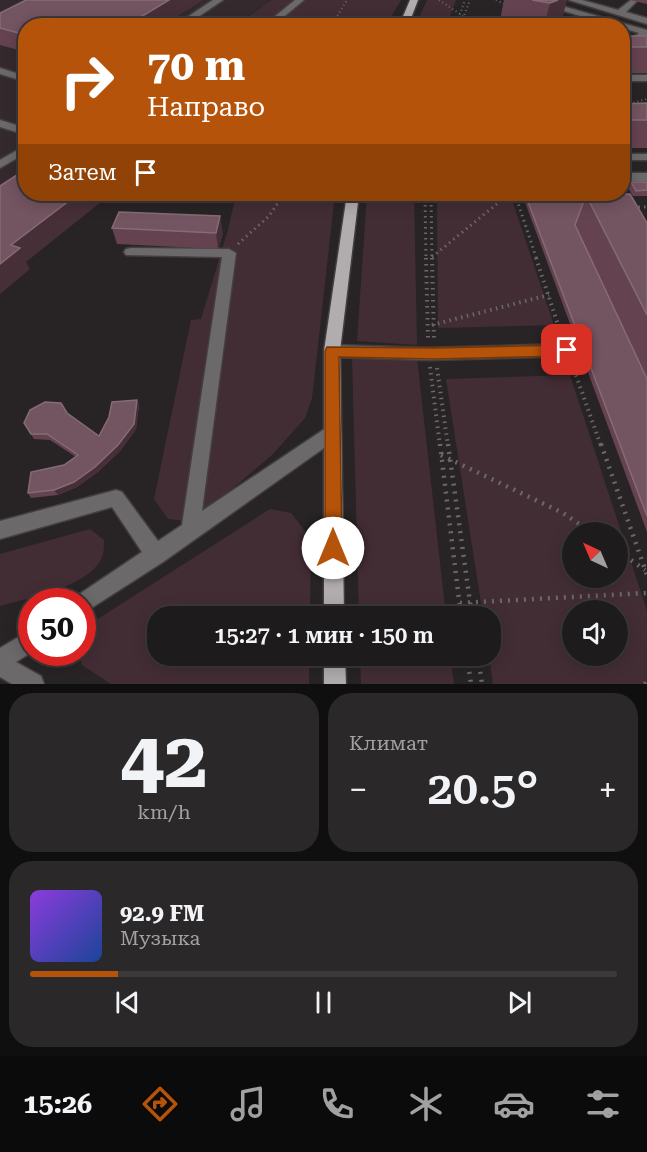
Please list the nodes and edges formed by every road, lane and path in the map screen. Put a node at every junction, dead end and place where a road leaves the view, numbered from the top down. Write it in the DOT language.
graph roads {
  1 [pos="219,0"];
  2 [pos="300,0"];
  3 [pos="347,0"];
  4 [pos="414,0"];
  5 [pos="440,0"];
  6 [pos="465,0"];
  7 [pos="470,0"];
  8 [pos="532,0"];
  9 [pos="573,0"];
  10 [pos="635,1"];
  11 [pos="517,3"];
  12 [pos="598,7"];
  13 [pos="459,13"];
  14 [pos="620,13"];
  15 [pos="463,16"];
  16 [pos="191,18"];
  17 [pos="277,18"];
  18 [pos="336,18"];
  19 [pos="406,18"];
  20 [pos="459,18"];
  21 [pos="502,18"];
  22 [pos="571,18"];
  23 [pos="576,18"];
  24 [pos="589,18"];
  25 [pos="647,21"];
  26 [pos="630,29"];
  27 [pos="630,41"];
  28 [pos="0,71"];
  29 [pos="18,77"];
  30 [pos="630,78"];
  31 [pos="647,78"];
  32 [pos="647,99"];
  33 [pos="630,104"];
  34 [pos="0,123"];
  35 [pos="18,129"];
  36 [pos="18,153"];
  37 [pos="630,157"];
  38 [pos="647,157"];
  39 [pos="0,165"];
  40 [pos="630,177"];
  41 [pos="647,177"];
  42 [pos="279,201"];
  43 [pos="352,201"];
  44 [pos="424,201"];
  45 [pos="431,201"];
  46 [pos="500,201"];
  47 [pos="517,201"];
  48 [pos="647,207"];
  49 [pos="627,208"];
  50 [pos="131,252"];
  51 [pos="229,253"];
  52 [pos="432,257"];
  53 [pos="549,295"];
  54 [pos="432,325"];
  55 [pos="561,333"];
  56 [pos="567,350"];
  57 [pos="332,351"];
  58 [pos="432,354"];
  59 [pos="332,434"];
  60 [pos="441,455"];
  61 [pos="450,461"];
  62 [pos="576,522"];
  63 [pos="0,530"];
  64 [pos="190,532"];
  65 [pos="156,555"];
  66 [pos="628,559"];
  67 [pos="646,573"];
  68 [pos="647,593"];
  69 [pos="96,595"];
  70 [pos="459,603"];
  71 [pos="470,604"];
  72 [pos="334,606"];
  73 [pos="459,606"];
  74 [pos="18,650"];
  75 [pos="0,663"];
  76 [pos="334,666"];
  77 [pos="468,666"];
  78 [pos="479,666"];
  79 [pos="33,684"];
  80 [pos="335,684"];
  81 [pos="471,684"];
  82 [pos="482,684"];
  1 -- 16 [label="street"];
  2 -- 17 [label="street"];
  3 -- 18 [label="path"];
  4 -- 19 [label="main road"];
  5 -- 13 [label="path"];
  6 -- 13 [label="path"];
  7 -- 15 [label="path"];
  8 -- 23 [label="street"];
  9 -- 12 [label="street"];
  10 -- 14 [label="street"];
  11 -- 21 [label="path"];
  11 -- 22 [label="street"];
  12 -- 14 [label="street"];
  12 -- 24 [label="street"];
  13 -- 15 [label="path"];
  13 -- 20 [label="path"];
  14 -- 25 [label="street"];
  26 -- 27 [label="street"];
  28 -- 29 [label="street"];
  30 -- 31 [label="street"];
  32 -- 33 [label="path"];
  34 -- 35 [label="street"];
  36 -- 39 [label="street"];
  37 -- 38 [label="street"];
  40 -- 41 [label="street"];
  42 -- 51 [label="path"];
  43 -- 57 [label="main road"];
  44 -- 58 [label="path"];
  45 -- 52 [label="path"];
  46 -- 52 [label="path"];
  47 -- 53 [label="path"];
  48 -- 49 [label="path"];
  50 -- 51 [label="street"];
  51 -- 64 [label="street"];
  52 -- 54 [label="path"];
  53 -- 54 [label="path"];
  53 -- 55 [label="path"];
  54 -- 58 [label="path"];
  56 -- 58 [label="street"];
  56 -- 67 [label="path"];
  57 -- 58 [label="street"];
  57 -- 59 [label="main road"];
  58 -- 60 [label="path"];
  58 -- 61 [label="path"];
  59 -- 64 [label="street"];
  59 -- 72 [label="main road"];
  60 -- 61 [label="path"];
  60 -- 70 [label="path"];
  61 -- 62 [label="path"];
  61 -- 71 [label="path"];
  63 -- 65 [label="street"];
  64 -- 65 [label="street"];
  65 -- 69 [label="street"];
  66 -- 67 [label="path"];
  68 -- 71 [label="path"];
  70 -- 71 [label="path"];
  70 -- 73 [label="path"];
  74 -- 75 [label="street"];
  75 -- 79 [label="street"];
  76 -- 80 [label="main road"];
  77 -- 81 [label="path"];
  78 -- 82 [label="path"];
}
